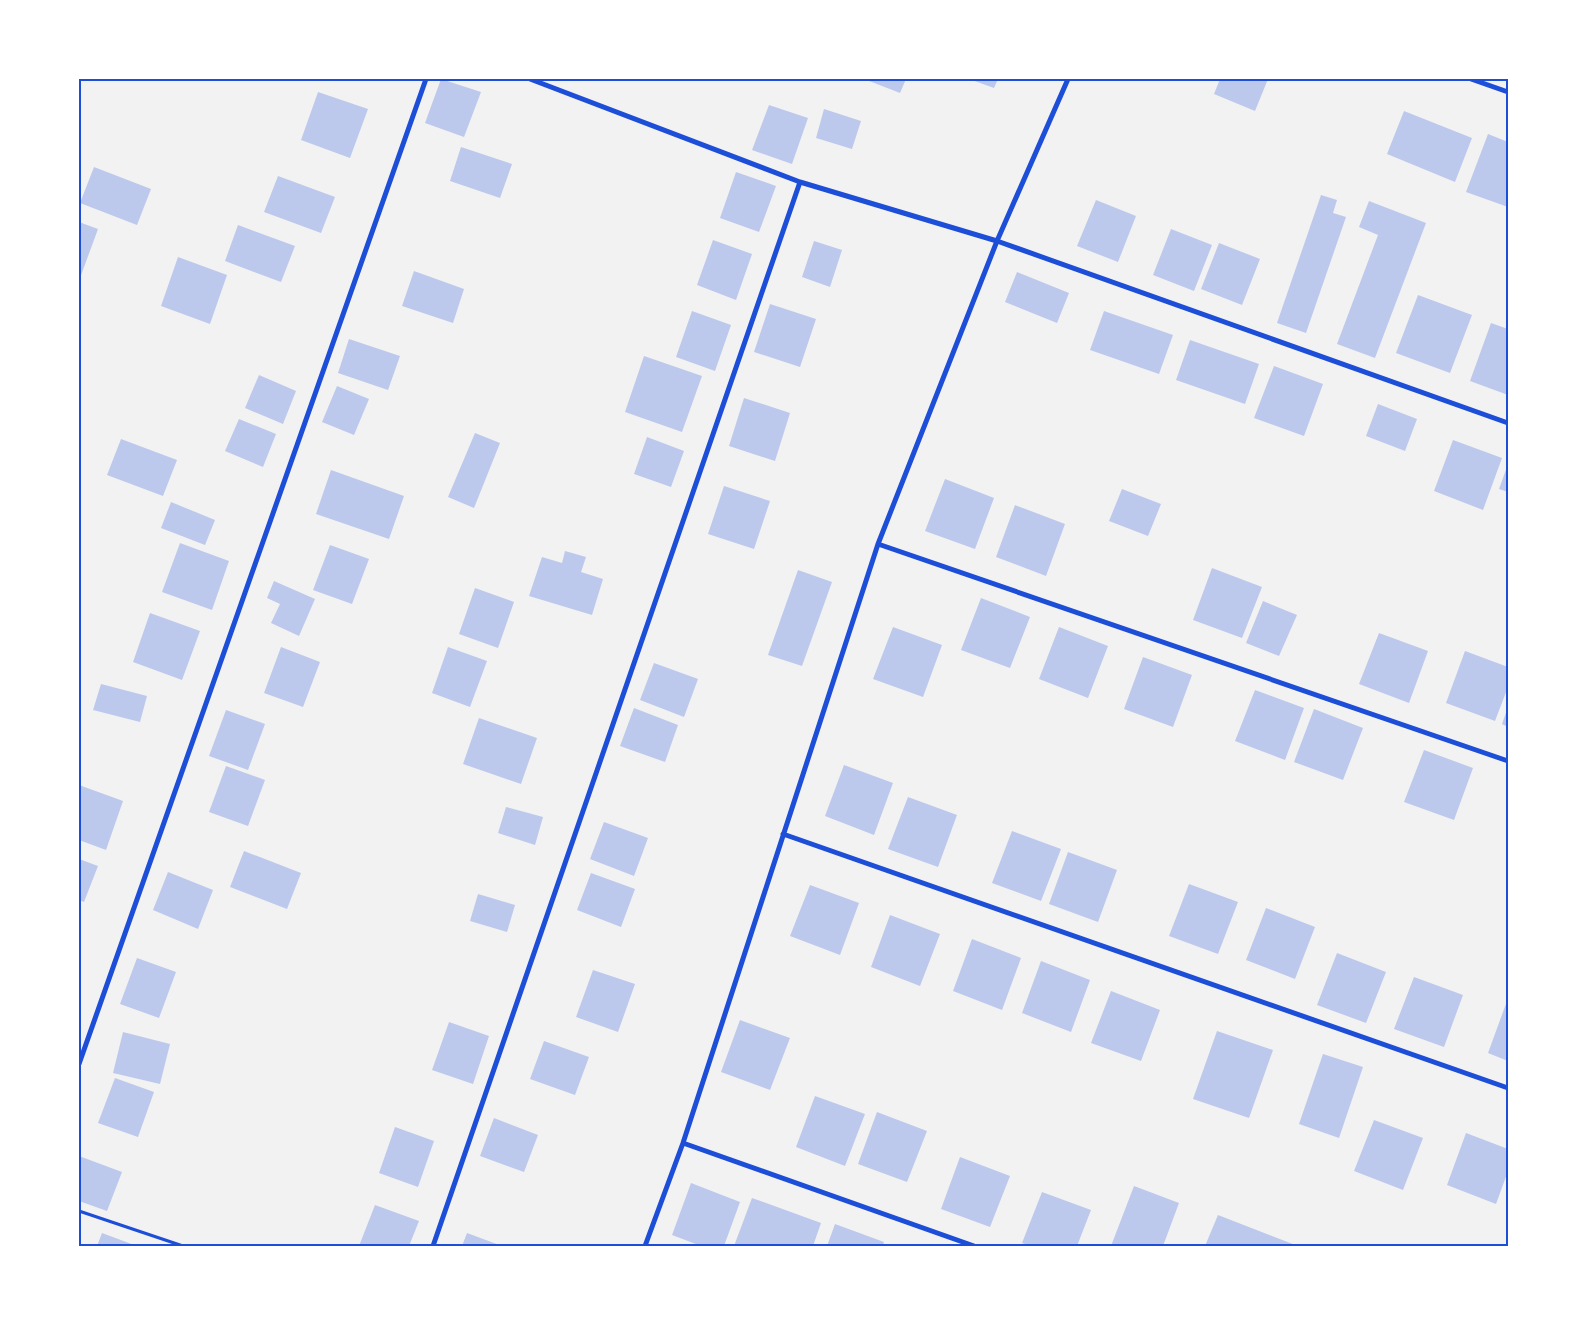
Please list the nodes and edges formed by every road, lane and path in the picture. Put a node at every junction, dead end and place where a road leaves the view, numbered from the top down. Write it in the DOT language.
graph roads {
  1 [pos="426,79"];
  2 [pos="530,79"];
  3 [pos="1068,79"];
  4 [pos="1470,79"];
  5 [pos="1508,92"];
  6 [pos="800,182"];
  7 [pos="997,241"];
  8 [pos="1508,423"];
  9 [pos="878,544"];
  10 [pos="1508,761"];
  11 [pos="783,834"];
  12 [pos="79,1064"];
  13 [pos="1508,1088"];
  14 [pos="683,1143"];
  15 [pos="79,1212"];
  16 [pos="184,1246"];
  17 [pos="433,1246"];
  18 [pos="645,1246"];
  19 [pos="974,1246"];
  1 -- 12 [label="street"];
  2 -- 6 [label="street"];
  3 -- 7 [label="street"];
  4 -- 5 [label="street"];
  6 -- 7 [label="street"];
  6 -- 17 [label="street"];
  7 -- 8 [label="street"];
  7 -- 9 [label="street"];
  9 -- 10 [label="street"];
  9 -- 11 [label="street"];
  11 -- 13 [label="street"];
  11 -- 14 [label="street"];
  14 -- 18 [label="street"];
  14 -- 19 [label="street"];
  15 -- 16 [label="path"];
}
